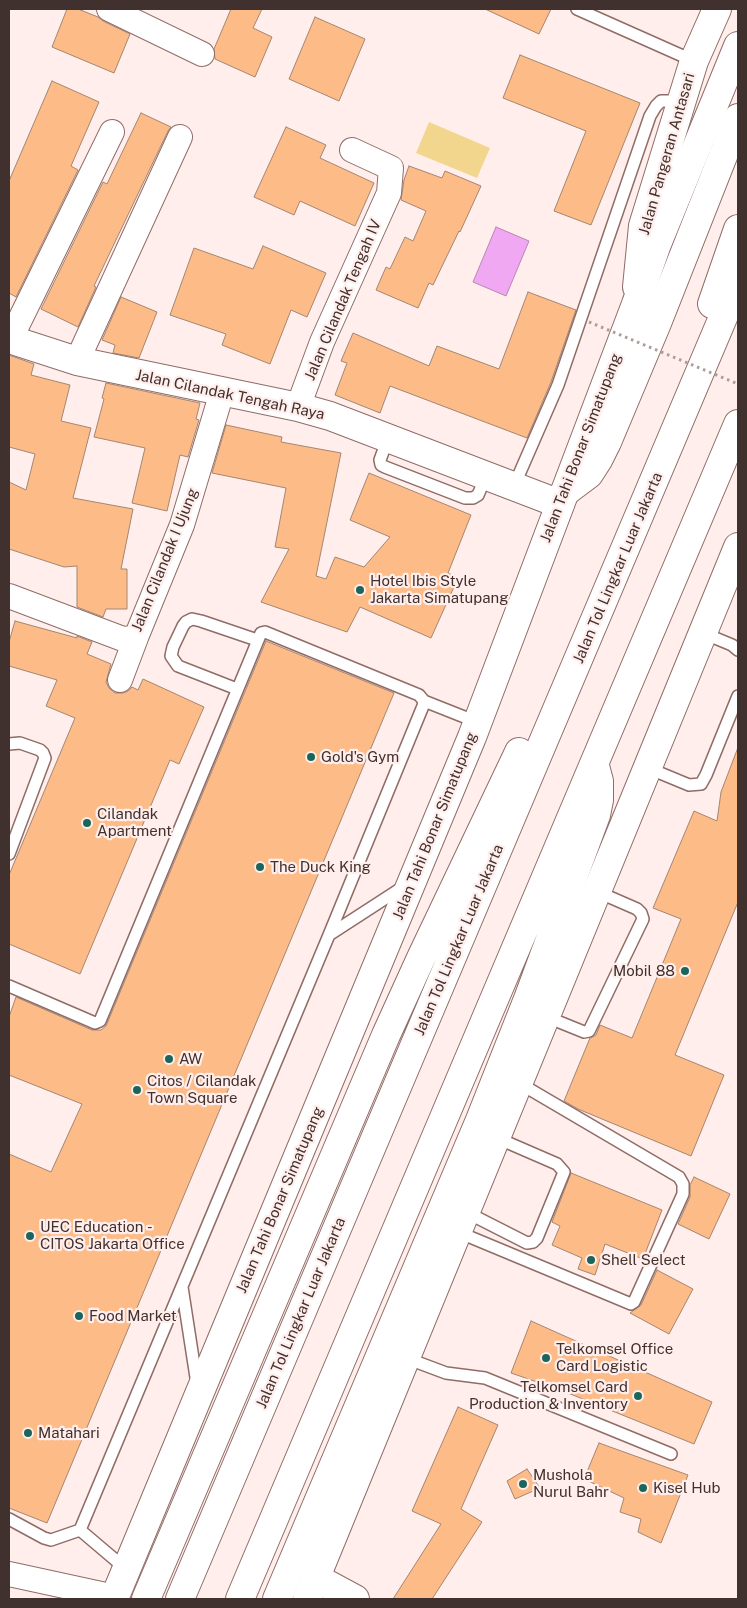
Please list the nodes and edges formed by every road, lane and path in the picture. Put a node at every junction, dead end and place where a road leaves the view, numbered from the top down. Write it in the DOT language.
graph roads {
  1 [pos="109,9"];
  2 [pos="577,9"];
  3 [pos="717,9"];
  4 [pos="738,46"];
  5 [pos="202,54"];
  6 [pos="694,61"];
  7 [pos="682,101"];
  8 [pos="738,118"];
  9 [pos="112,132"];
  10 [pos="180,137"];
  11 [pos="352,150"];
  12 [pos="738,229"];
  13 [pos="737,288"];
  14 [pos="636,304"];
  15 [pos="589,322"];
  16 [pos="9,340"];
  17 [pos="710,348"];
  18 [pos="77,361"];
  19 [pos="738,384"];
  20 [pos="219,402"];
  21 [pos="298,408"];
  22 [pos="738,424"];
  23 [pos="514,486"];
  24 [pos="652,487"];
  25 [pos="562,498"];
  26 [pos="737,556"];
  27 [pos="9,596"];
  28 [pos="703,633"];
  29 [pos="137,635"];
  30 [pos="257,640"];
  31 [pos="738,650"];
  32 [pos="120,680"];
  33 [pos="237,689"];
  34 [pos="738,696"];
  35 [pos="423,700"];
  36 [pos="478,720"];
  37 [pos="9,744"];
  38 [pos="594,764"];
  39 [pos="648,768"];
  40 [pos="9,854"];
  41 [pos="414,880"];
  42 [pos="598,892"];
  43 [pos="329,935"];
  44 [pos="9,986"];
  45 [pos="547,1017"];
  46 [pos="520,1083"];
  47 [pos="497,1138"];
  48 [pos="462,1222"];
  49 [pos="182,1286"];
  50 [pos="406,1358"];
  51 [pos="199,1396"];
  52 [pos="671,1454"];
  53 [pos="9,1519"];
  54 [pos="80,1530"];
  55 [pos="127,1570"];
  56 [pos="9,1574"];
  57 [pos="312,1589"];
  58 [pos="115,1598"];
  59 [pos="146,1599"];
  60 [pos="180,1599"];
  61 [pos="240,1599"];
  62 [pos="277,1599"];
  63 [pos="355,1599"];
  1 -- 5 [label="street"];
  2 -- 6 [label="lane"];
  3 -- 6 [label="main road, Jalan Pangeran Antasari"];
  4 -- 14 [label="main road, Jalan Tahi Bonar Simatupang"];
  6 -- 7 [label="main road, Jalan Pangeran Antasari"];
  7 -- 14 [label="main road, Jalan Pangeran Antasari"];
  7 -- 23 [label="lane"];
  8 -- 25 [label="main road"];
  9 -- 16 [label="street"];
  10 -- 18 [label="street"];
  11 -- 21 [label="street, Jalan Cilandak Tengah IV"];
  12 -- 17 [label="main road"];
  13 -- 17 [label="main road, Jalan Tol Lingkar Luar Jakarta"];
  14 -- 25 [label="main road, Jalan Tahi Bonar Simatupang"];
  15 -- 19 [label="path, bridge"];
  16 -- 18 [label="main road, Jalan Cilandak Tengah Raya"];
  17 -- 24 [label="main road, Jalan Tol Lingkar Luar Jakarta"];
  18 -- 20 [label="main road, Jalan Cilandak Tengah Raya"];
  20 -- 21 [label="main road, Jalan Cilandak Tengah Raya"];
  20 -- 29 [label="street, Jalan Cilandak I Ujung"];
  21 -- 23 [label="main road, Jalan Cilandak Tengah Raya"];
  22 -- 38 [label="main road"];
  23 -- 25 [label="main road, Jalan Cilandak Tengah Raya"];
  24 -- 59 [label="main road"];
  24 -- 60 [label="main road, Jalan Tol Lingkar Luar Jakarta"];
  25 -- 36 [label="main road, Jalan Tahi Bonar Simatupang"];
  26 -- 28 [label="main road"];
  27 -- 29 [label="street, Jalan Cilandak I Ujung"];
  28 -- 31 [label="lane"];
  28 -- 39 [label="main road"];
  29 -- 32 [label="street"];
  30 -- 33 [label="lane"];
  30 -- 33 [label="lane"];
  30 -- 35 [label="lane"];
  33 -- 44 [label="lane"];
  34 -- 39 [label="lane"];
  35 -- 36 [label="lane"];
  35 -- 43 [label="lane"];
  36 -- 41 [label="main road, Jalan Tahi Bonar Simatupang"];
  37 -- 40 [label="lane"];
  38 -- 61 [label="main road"];
  38 -- 62 [label="main road"];
  39 -- 42 [label="main road"];
  41 -- 43 [label="lane"];
  41 -- 51 [label="main road, Jalan Tahi Bonar Simatupang"];
  42 -- 45 [label="main road"];
  42 -- 45 [label="lane"];
  43 -- 49 [label="lane"];
  45 -- 46 [label="main road"];
  46 -- 47 [label="main road"];
  46 -- 48 [label="lane"];
  47 -- 48 [label="main road"];
  47 -- 48 [label="lane"];
  48 -- 50 [label="main road"];
  49 -- 51 [label="lane"];
  49 -- 54 [label="lane"];
  50 -- 52 [label="lane"];
  50 -- 57 [label="main road"];
  51 -- 55 [label="main road, Jalan Tahi Bonar Simatupang"];
  53 -- 54 [label="lane"];
  54 -- 55 [label="lane"];
  55 -- 58 [label="main road, Jalan Tahi Bonar Simatupang"];
  56 -- 58 [label="street"];
  57 -- 63 [label="main road"];
}
